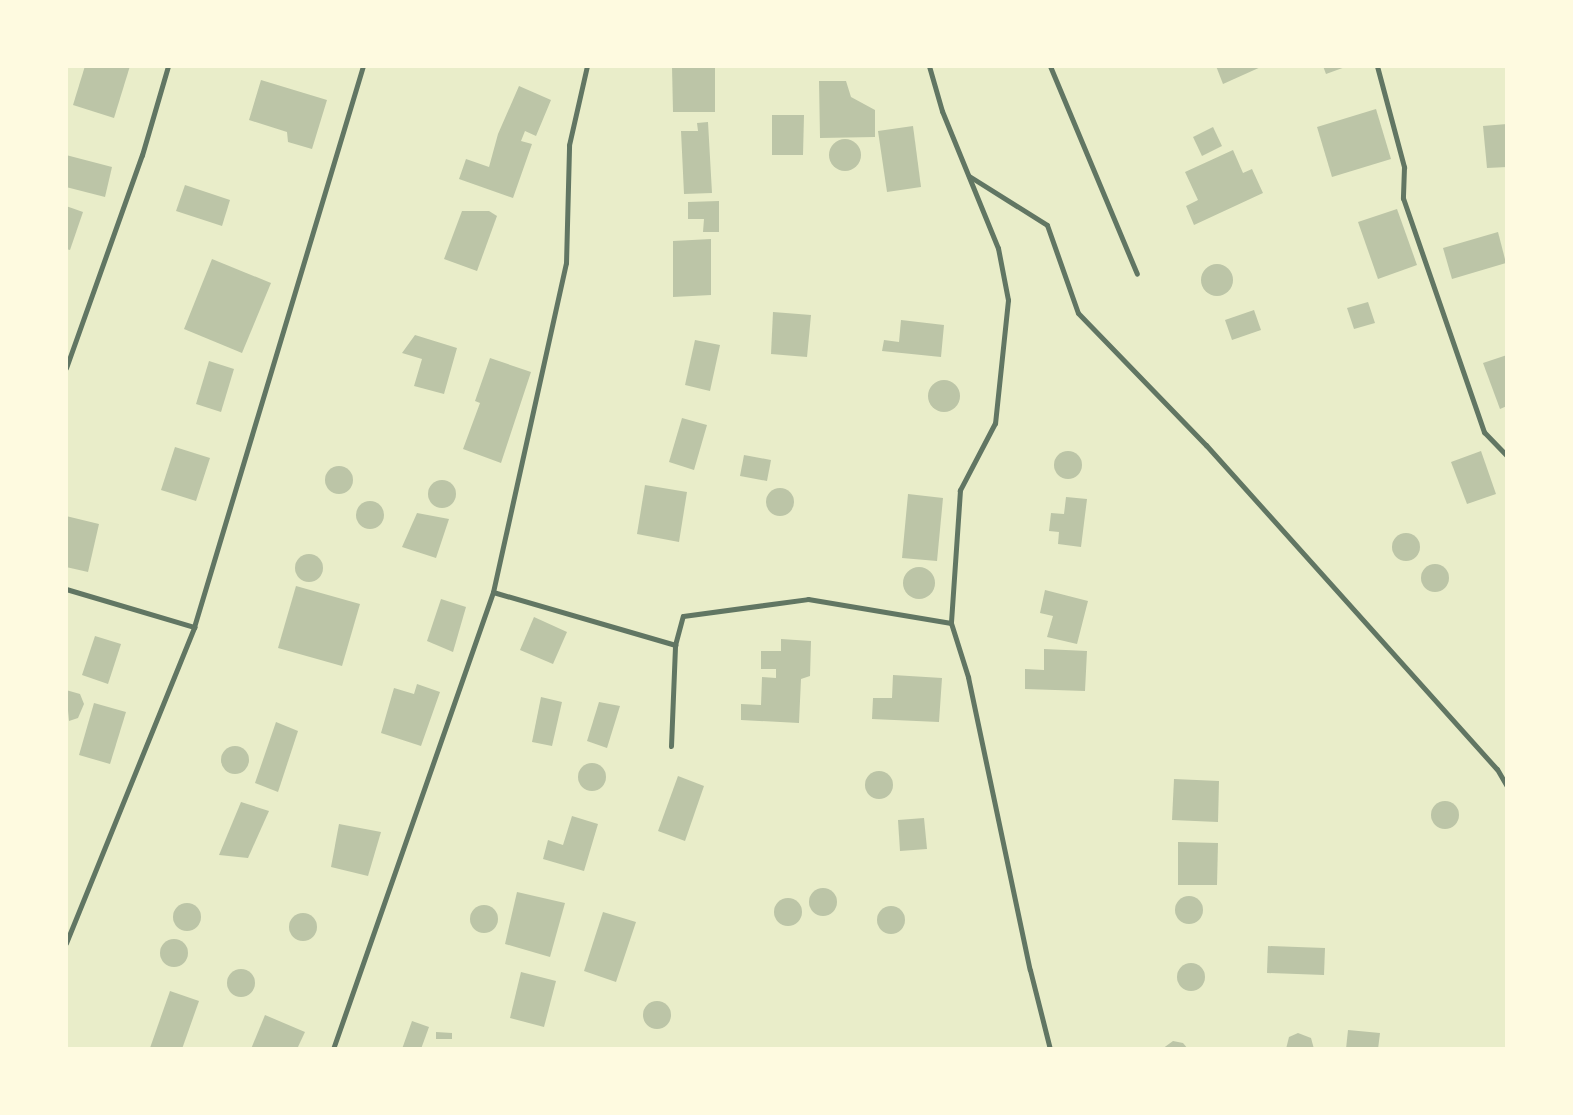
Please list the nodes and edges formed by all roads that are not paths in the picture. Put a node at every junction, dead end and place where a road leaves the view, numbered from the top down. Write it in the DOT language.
graph roads {
  1 [pos="168,66"];
  2 [pos="363,66"];
  3 [pos="587,66"];
  4 [pos="929,66"];
  5 [pos="1050,66"];
  6 [pos="1377,66"];
  7 [pos="968,175"];
  8 [pos="1137,274"];
  9 [pos="66,368"];
  10 [pos="1507,456"];
  11 [pos="66,589"];
  12 [pos="493,592"];
  13 [pos="951,623"];
  14 [pos="194,627"];
  15 [pos="675,645"];
  16 [pos="671,746"];
  17 [pos="1507,786"];
  18 [pos="66,942"];
  19 [pos="333,1049"];
  20 [pos="1050,1049"];
  1 -- 9 [label="street"];
  2 -- 14 [label="street"];
  3 -- 12 [label="street"];
  4 -- 7 [label="street"];
  5 -- 8 [label="street"];
  6 -- 10 [label="street"];
  7 -- 13 [label="street"];
  7 -- 17 [label="street"];
  11 -- 14 [label="street"];
  12 -- 15 [label="street"];
  12 -- 19 [label="street"];
  13 -- 15 [label="street"];
  13 -- 20 [label="street"];
  14 -- 18 [label="street"];
  15 -- 16 [label="street"];
}
